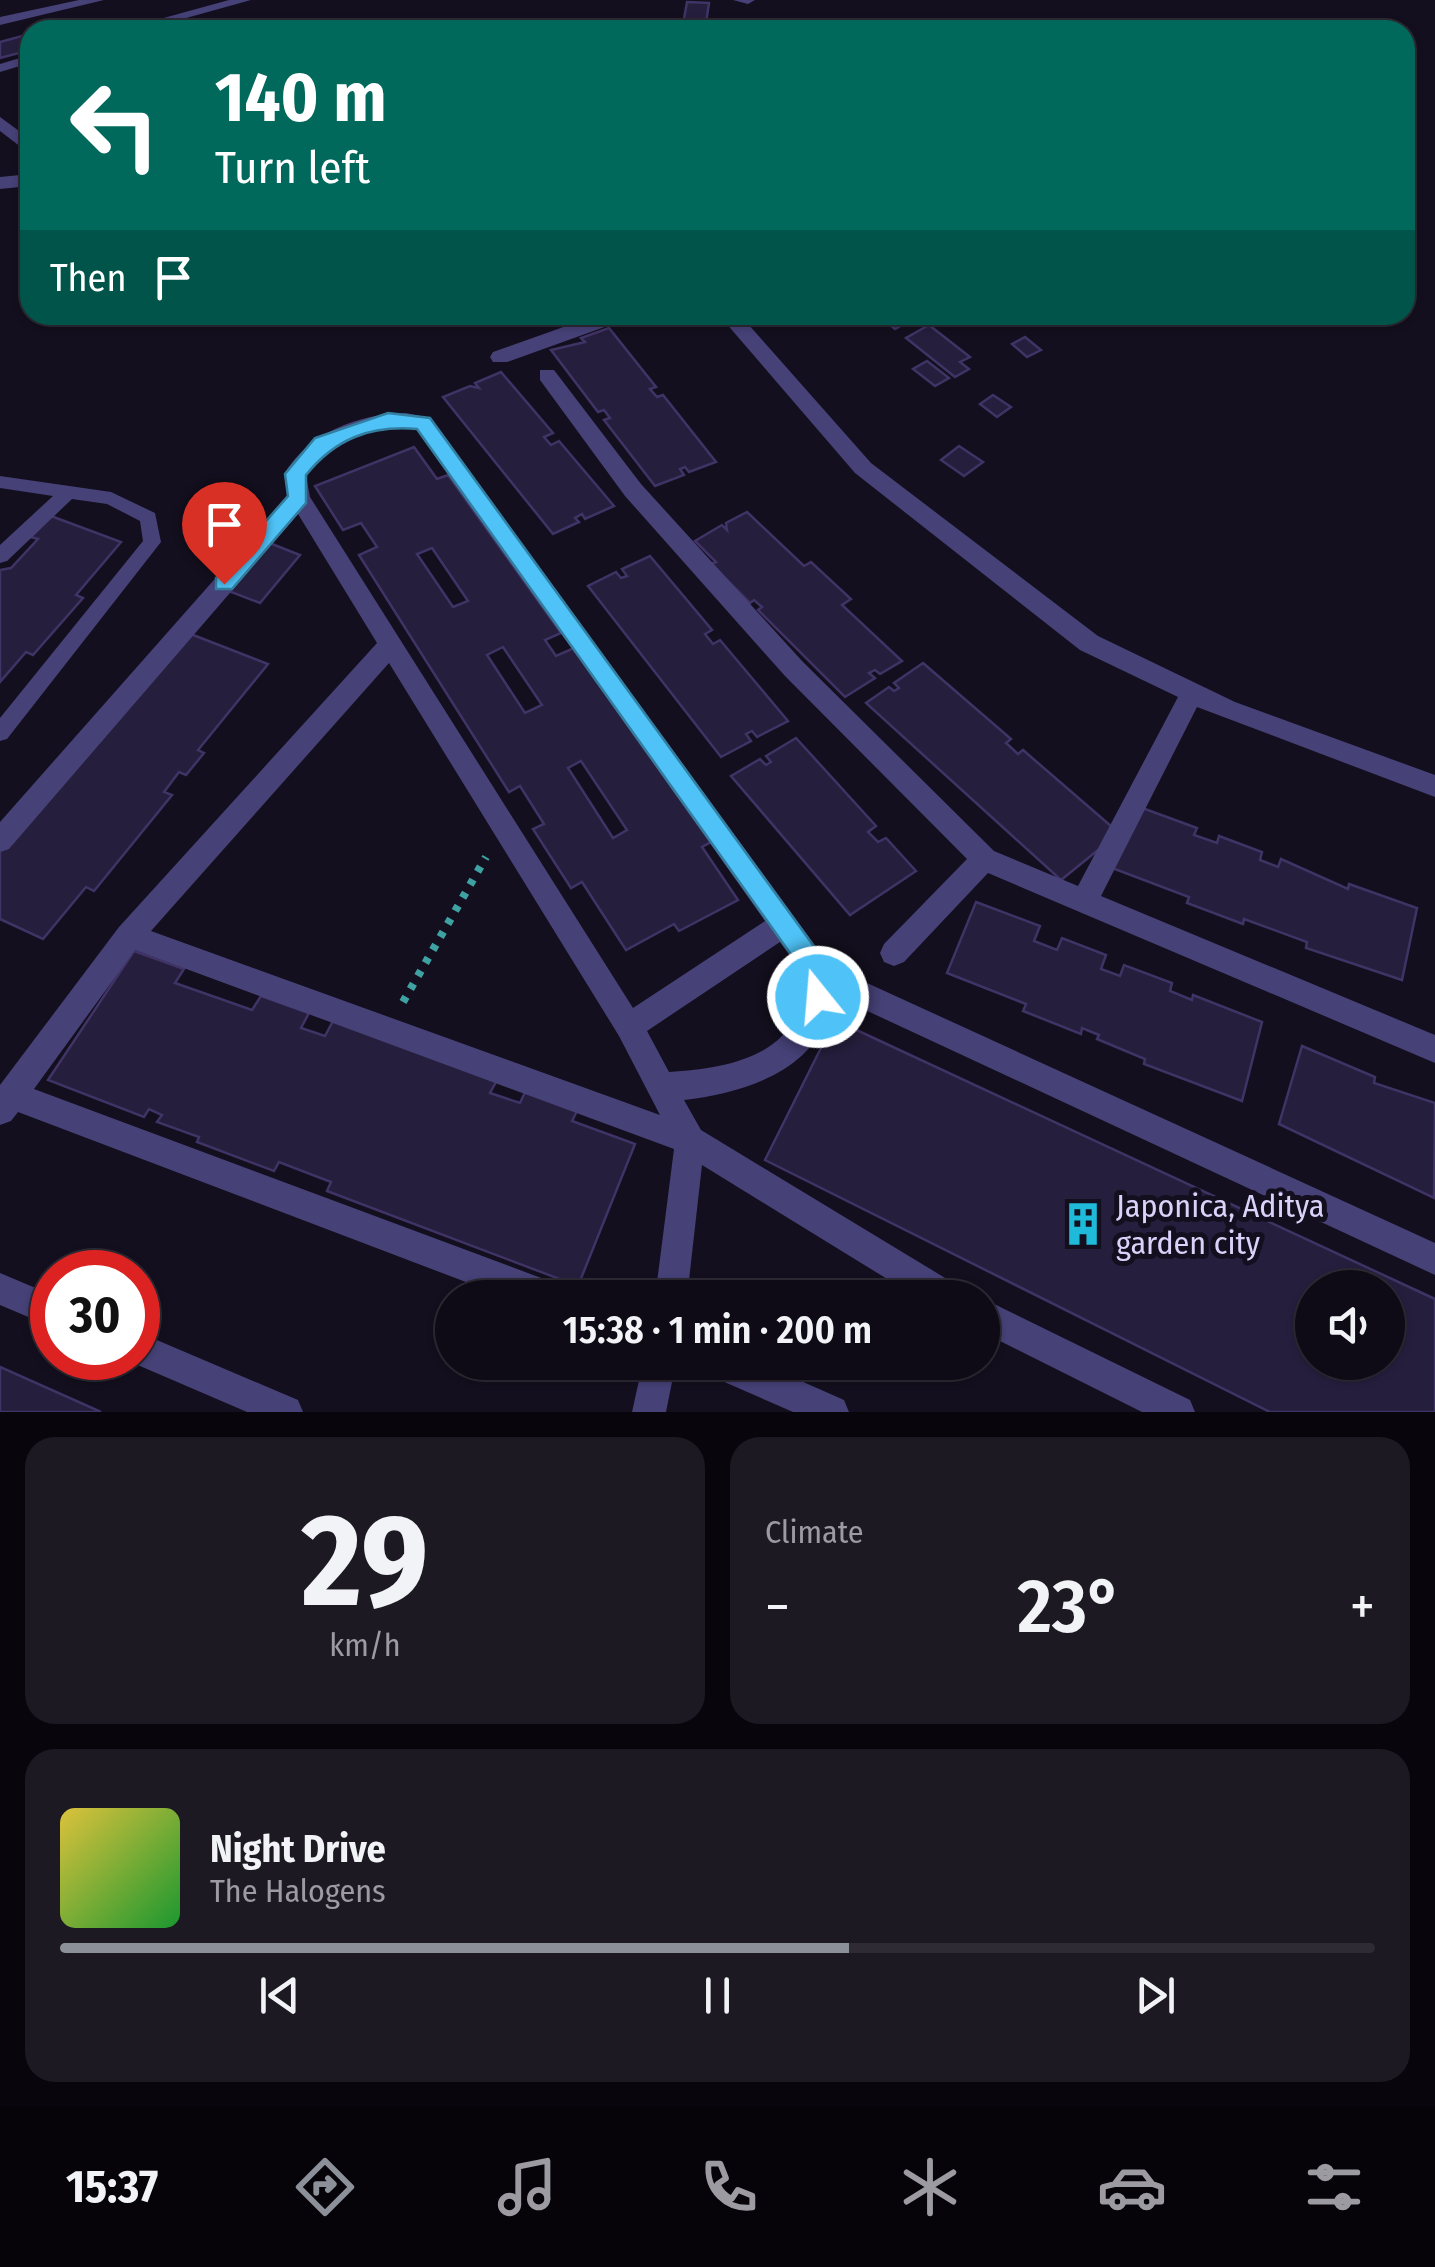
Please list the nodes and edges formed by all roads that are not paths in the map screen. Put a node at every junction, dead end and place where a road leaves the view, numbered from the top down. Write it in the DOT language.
graph roads {
  1 [pos="97,0"];
  2 [pos="244,0"];
  3 [pos="740,0"];
  4 [pos="748,0"];
  5 [pos="167,20"];
  6 [pos="0,22"];
  7 [pos="0,122"];
  8 [pos="20,140"];
  9 [pos="590,325"];
  10 [pos="738,325"];
  11 [pos="500,357"];
  12 [pos="547,375"];
  13 [pos="0,482"];
  14 [pos="69,491"];
  15 [pos="298,498"];
  16 [pos="0,556"];
  17 [pos="392,643"];
  18 [pos="1192,693"];
  19 [pos="0,734"];
  20 [pos="1435,786"];
  21 [pos="0,841"];
  22 [pos="984,859"];
  23 [pos="1084,901"];
  24 [pos="784,924"];
  25 [pos="130,936"];
  26 [pos="894,953"];
  27 [pos="820,975"];
  28 [pos="629,1027"];
  29 [pos="1435,1049"];
  30 [pos="662,1088"];
  31 [pos="6,1103"];
  32 [pos="690,1140"];
  33 [pos="1435,1259"];
  34 [pos="502,1280"];
  35 [pos="673,1280"];
  36 [pos="920,1280"];
  37 [pos="0,1289"];
  38 [pos="30,1302"];
  39 [pos="1000,1323"];
  40 [pos="160,1358"];
  41 [pos="656,1380"];
  42 [pos="759,1380"];
  43 [pos="286,1412"];
  44 [pos="648,1412"];
  45 [pos="832,1412"];
  46 [pos="1178,1412"];
  1 -- 6 [label="lane"];
  2 -- 5 [label="lane"];
  3 -- 4 [label="lane"];
  7 -- 8 [label="street"];
  9 -- 11 [label="street"];
  10 -- 18 [label="street"];
  12 -- 22 [label="street"];
  13 -- 14 [label="lane"];
  14 -- 16 [label="lane"];
  14 -- 19 [label="lane"];
  15 -- 17 [label="street"];
  15 -- 21 [label="street"];
  15 -- 24 [label="street"];
  17 -- 25 [label="street"];
  17 -- 28 [label="street"];
  18 -- 20 [label="street"];
  18 -- 23 [label="street"];
  22 -- 23 [label="street"];
  22 -- 26 [label="street"];
  23 -- 29 [label="street"];
  24 -- 27 [label="street"];
  24 -- 28 [label="street"];
  25 -- 31 [label="street"];
  25 -- 32 [label="street"];
  27 -- 30 [label="street"];
  27 -- 33 [label="street"];
  28 -- 30 [label="street"];
  30 -- 32 [label="street"];
  31 -- 34 [label="street"];
  32 -- 35 [label="street"];
  32 -- 36 [label="street"];
  37 -- 38 [label="street"];
  39 -- 46 [label="street"];
  40 -- 43 [label="street"];
  41 -- 44 [label="street"];
  42 -- 45 [label="street"];
}
